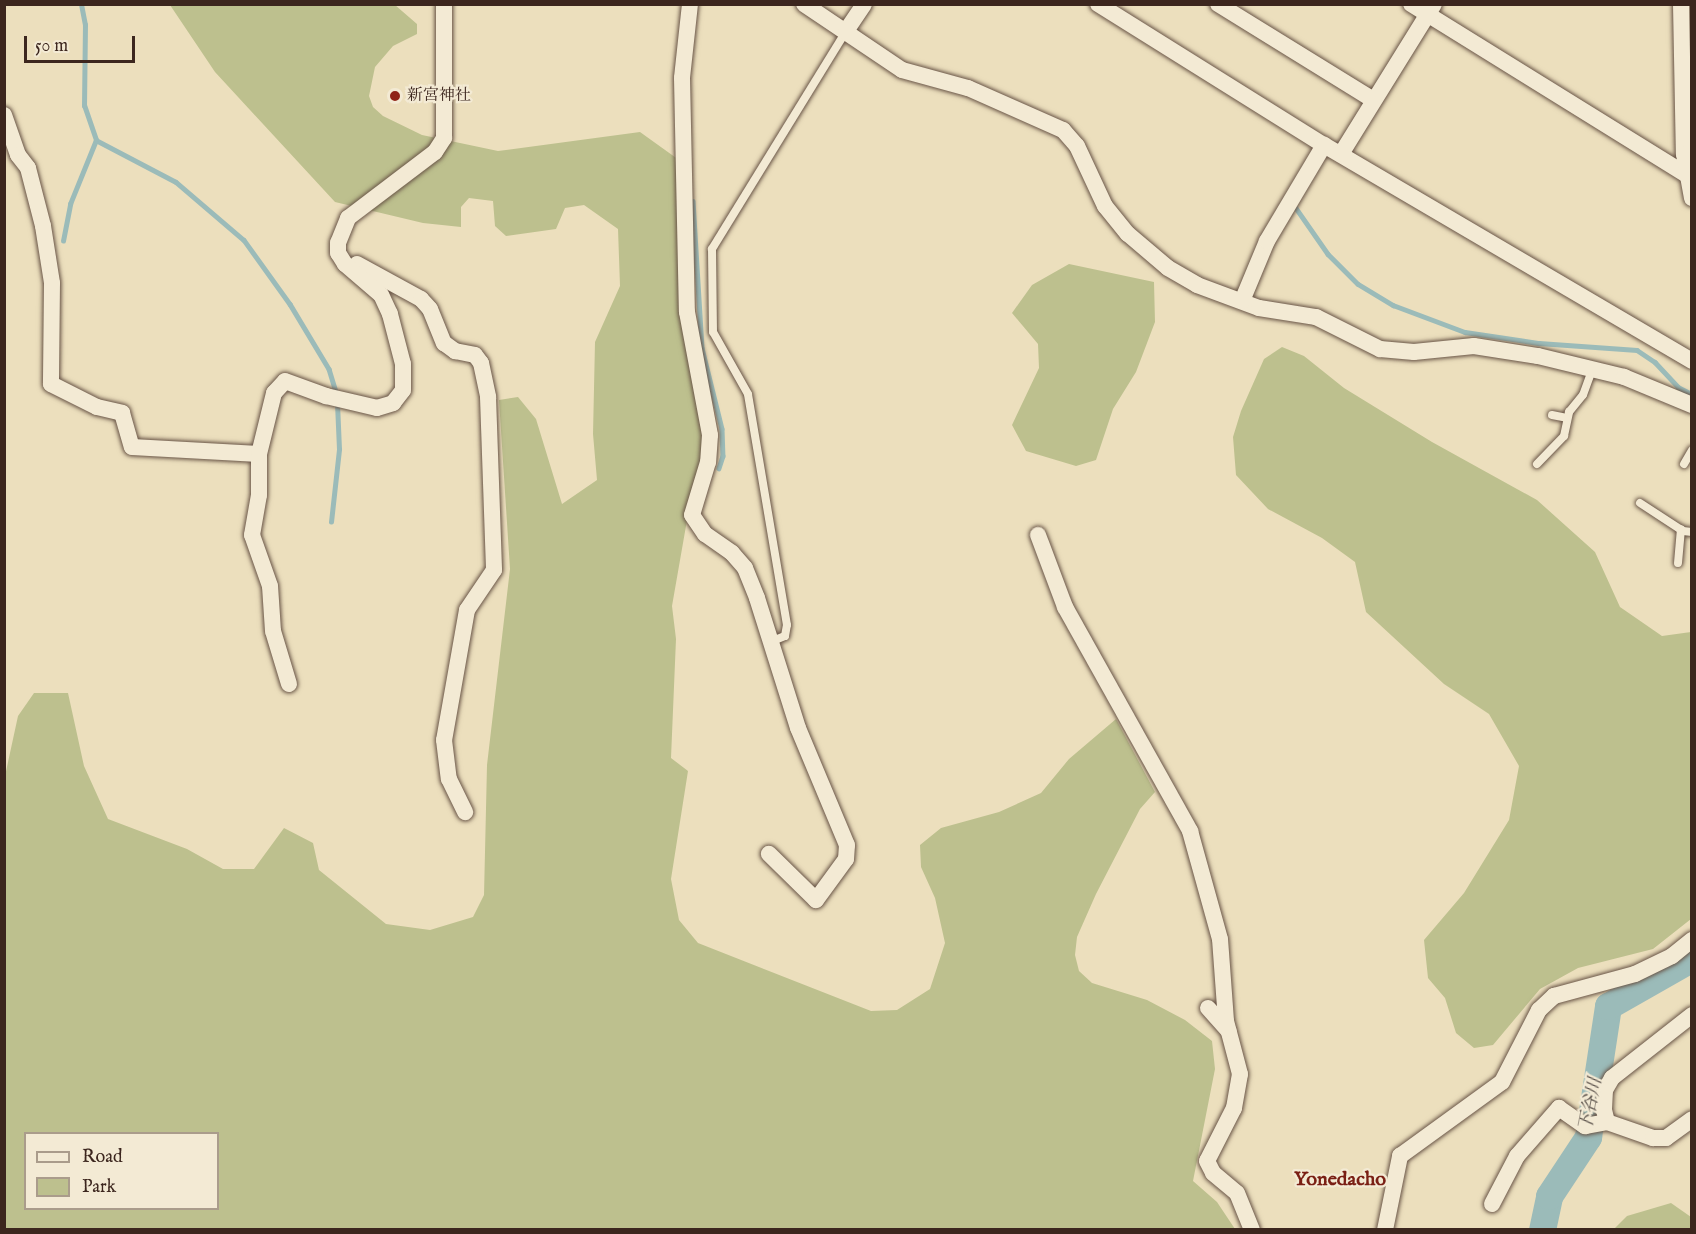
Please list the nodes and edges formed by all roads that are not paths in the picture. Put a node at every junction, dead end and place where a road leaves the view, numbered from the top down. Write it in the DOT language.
graph roads {
  1 [pos="444,4"];
  2 [pos="690,4"];
  3 [pos="804,4"];
  4 [pos="864,4"];
  5 [pos="1098,4"];
  6 [pos="1218,4"];
  7 [pos="1411,4"];
  8 [pos="1681,4"];
  9 [pos="1430,10"];
  10 [pos="846,31"];
  11 [pos="1372,99"];
  12 [pos="4,115"];
  13 [pos="1324,145"];
  14 [pos="10,148"];
  15 [pos="1341,154"];
  16 [pos="1689,176"];
  17 [pos="1692,198"];
  18 [pos="338,253"];
  19 [pos="1242,301"];
  20 [pos="1692,362"];
  21 [pos="1593,368"];
  22 [pos="1692,405"];
  23 [pos="1552,415"];
  24 [pos="1567,417"];
  25 [pos="1692,450"];
  26 [pos="259,454"];
  27 [pos="1537,464"];
  28 [pos="1684,464"];
  29 [pos="1640,503"];
  30 [pos="1681,529"];
  31 [pos="1692,532"];
  32 [pos="1038,535"];
  33 [pos="1678,563"];
  34 [pos="770,642"];
  35 [pos="289,684"];
  36 [pos="465,813"];
  37 [pos="769,854"];
  38 [pos="1692,940"];
  39 [pos="1208,1008"];
  40 [pos="1692,1015"];
  41 [pos="1229,1031"];
  42 [pos="1692,1119"];
  43 [pos="1607,1122"];
  44 [pos="1492,1204"];
  45 [pos="1252,1230"];
  46 [pos="1385,1230"];
  1 -- 18 [label="street"];
  2 -- 34 [label="street"];
  3 -- 10 [label="street"];
  4 -- 10 [label="street"];
  5 -- 13 [label="street"];
  6 -- 11 [label="street"];
  7 -- 9 [label="street"];
  8 -- 16 [label="street"];
  9 -- 11 [label="street"];
  9 -- 16 [label="street"];
  10 -- 19 [label="street"];
  10 -- 34 [label="lane"];
  11 -- 15 [label="street"];
  12 -- 14 [label="street"];
  13 -- 15 [label="street"];
  13 -- 19 [label="street"];
  14 -- 26 [label="street"];
  15 -- 20 [label="street"];
  16 -- 17 [label="street"];
  18 -- 26 [label="street"];
  18 -- 36 [label="street"];
  19 -- 21 [label="street"];
  21 -- 22 [label="street"];
  21 -- 24 [label="lane"];
  23 -- 24 [label="lane"];
  24 -- 27 [label="lane"];
  25 -- 28 [label="lane"];
  26 -- 35 [label="street"];
  29 -- 30 [label="lane"];
  30 -- 31 [label="lane"];
  30 -- 33 [label="lane"];
  32 -- 41 [label="street"];
  34 -- 37 [label="street"];
  38 -- 46 [label="street"];
  39 -- 41 [label="street"];
  40 -- 43 [label="street"];
  41 -- 45 [label="street"];
  42 -- 43 [label="street"];
  43 -- 44 [label="street"];
}
